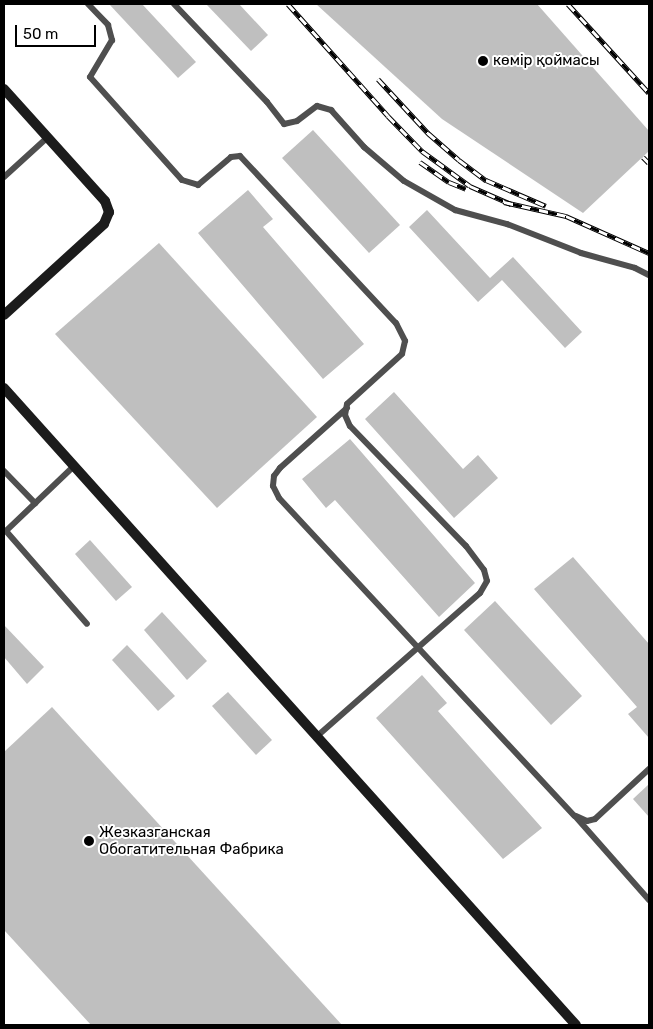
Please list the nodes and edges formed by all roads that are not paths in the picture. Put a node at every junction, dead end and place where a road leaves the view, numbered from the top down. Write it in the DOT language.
graph roads {
  1 [pos="88,4"];
  2 [pos="174,4"];
  3 [pos="4,89"];
  4 [pos="48,138"];
  5 [pos="4,177"];
  6 [pos="649,275"];
  7 [pos="4,315"];
  8 [pos="4,388"];
  9 [pos="346,408"];
  10 [pos="74,466"];
  11 [pos="4,471"];
  12 [pos="35,503"];
  13 [pos="87,624"];
  14 [pos="418,648"];
  15 [pos="317,736"];
  16 [pos="649,769"];
  17 [pos="575,816"];
  18 [pos="649,900"];
  19 [pos="576,1025"];
  1 -- 9 [label="lane"];
  2 -- 6 [label="lane"];
  3 -- 4 [label="street"];
  4 -- 5 [label="lane"];
  4 -- 7 [label="street"];
  8 -- 10 [label="street"];
  9 -- 14 [label="lane"];
  9 -- 14 [label="lane"];
  10 -- 12 [label="lane"];
  10 -- 15 [label="street"];
  11 -- 12 [label="lane"];
  12 -- 13 [label="lane"];
  14 -- 15 [label="lane"];
  14 -- 17 [label="lane"];
  15 -- 19 [label="street"];
  16 -- 17 [label="lane"];
  17 -- 18 [label="lane"];
}
